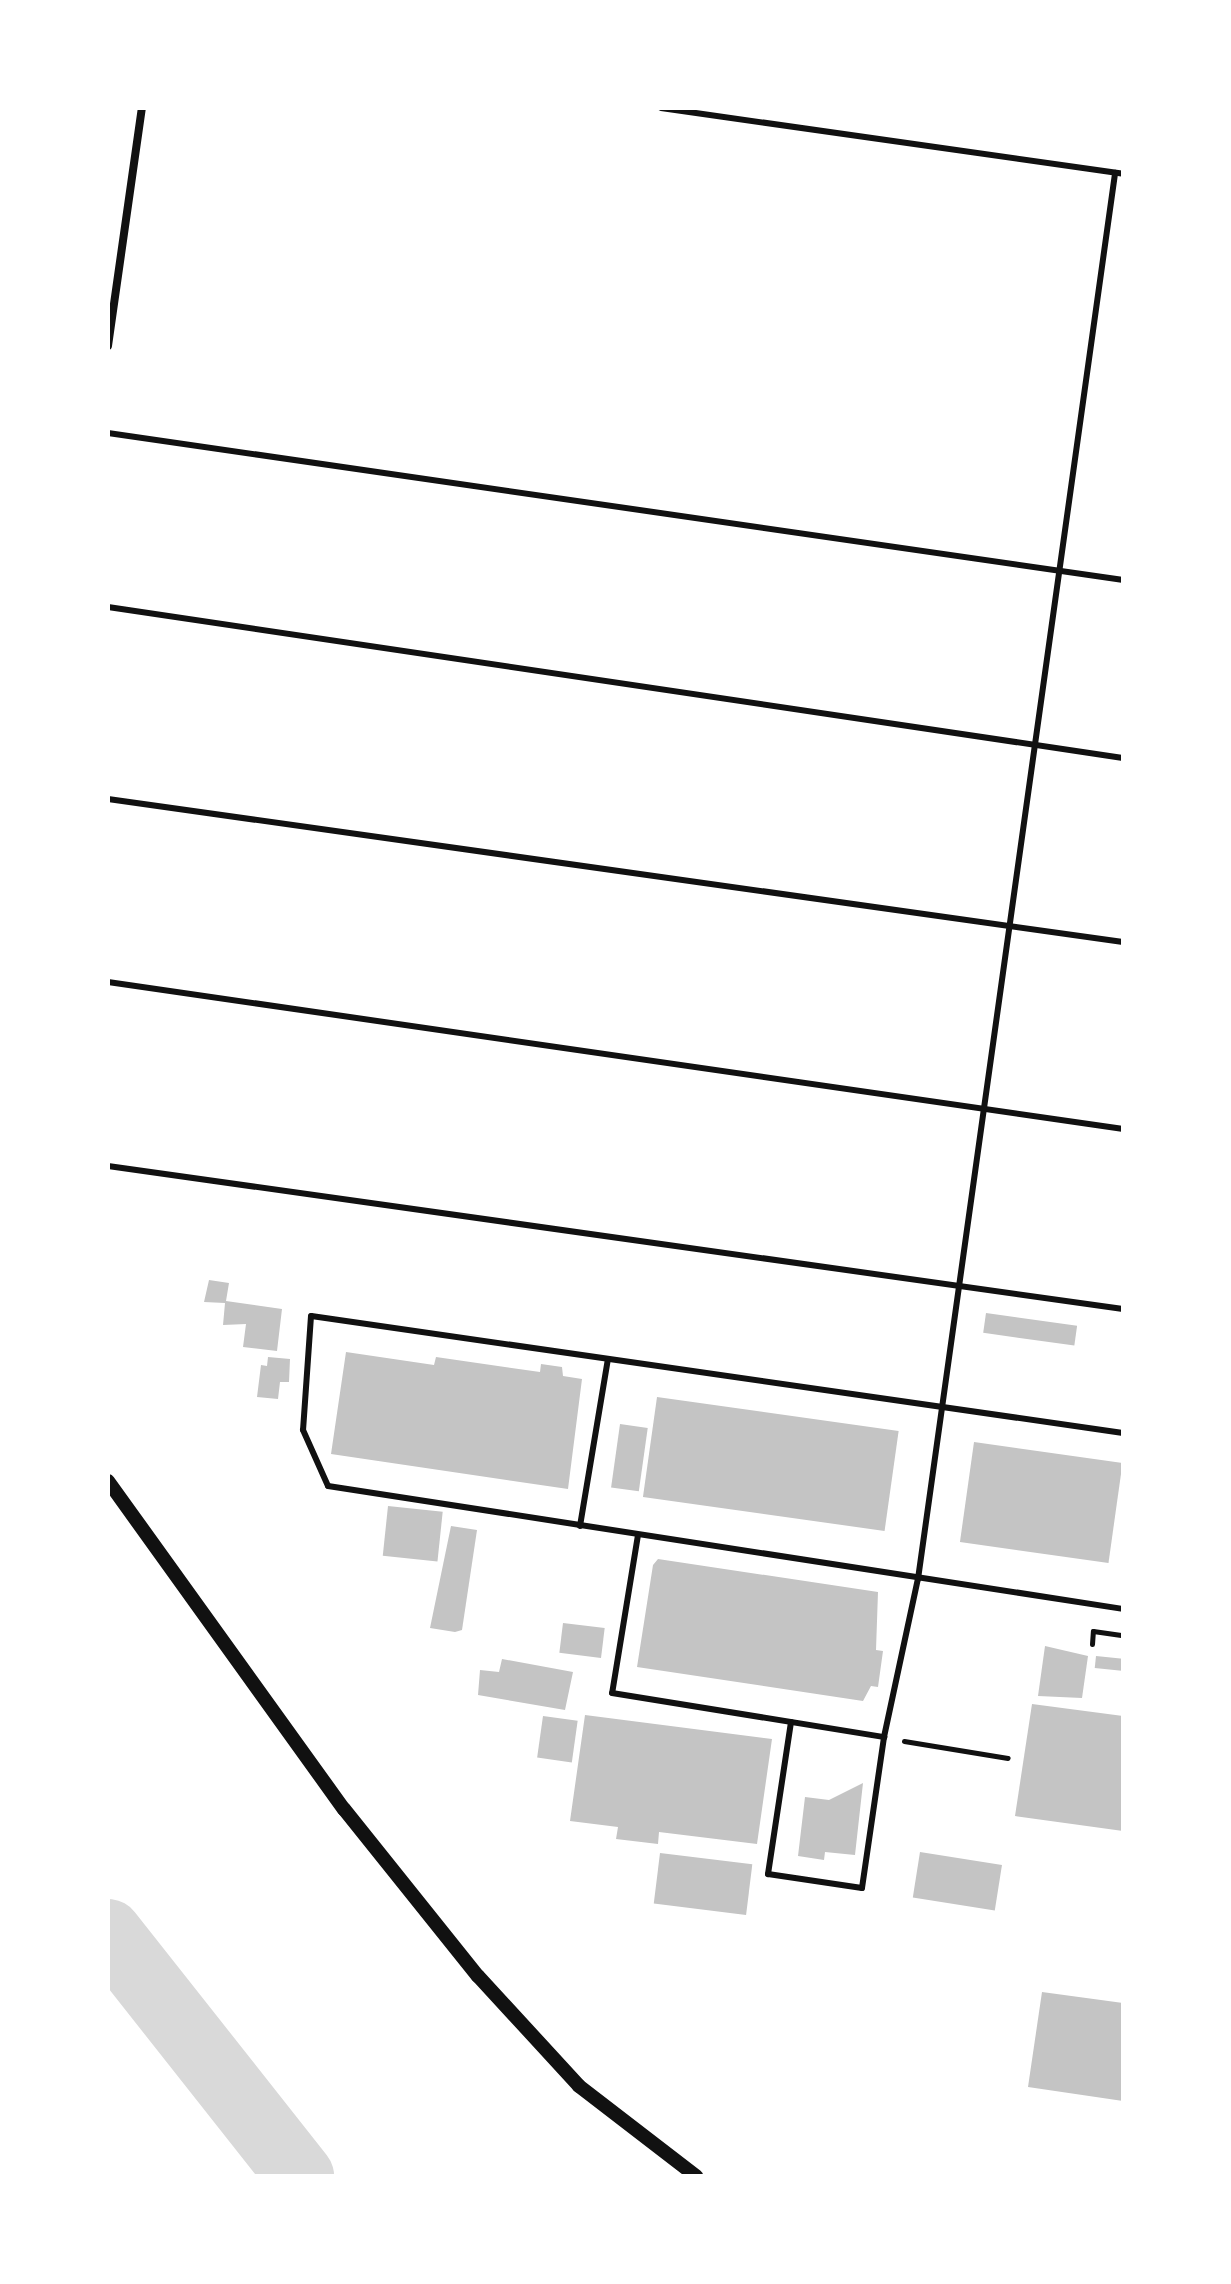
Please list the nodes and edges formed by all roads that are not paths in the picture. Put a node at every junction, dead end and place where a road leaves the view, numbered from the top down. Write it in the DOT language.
graph roads {
  1 [pos="142,108"];
  2 [pos="661,108"];
  3 [pos="1119,173"];
  4 [pos="108,346"];
  5 [pos="108,433"];
  6 [pos="1059,571"];
  7 [pos="1123,580"];
  8 [pos="108,607"];
  9 [pos="1035,745"];
  10 [pos="1123,758"];
  11 [pos="108,799"];
  12 [pos="1009,926"];
  13 [pos="1123,942"];
  14 [pos="108,982"];
  15 [pos="985,1110"];
  16 [pos="1123,1129"];
  17 [pos="108,1166"];
  18 [pos="960,1288"];
  19 [pos="1123,1309"];
  20 [pos="608,1359"];
  21 [pos="942,1407"];
  22 [pos="1123,1433"];
  23 [pos="108,1481"];
  24 [pos="580,1526"];
  25 [pos="638,1535"];
  26 [pos="918,1579"];
  27 [pos="1123,1609"];
  28 [pos="791,1722"];
  29 [pos="884,1737"];
  30 [pos="696,2176"];
  1 -- 4 [label="street"];
  2 -- 3 [label="lane"];
  3 -- 6 [label="lane"];
  5 -- 6 [label="lane"];
  6 -- 7 [label="lane"];
  6 -- 9 [label="lane"];
  8 -- 9 [label="lane"];
  9 -- 10 [label="lane"];
  9 -- 12 [label="lane"];
  11 -- 12 [label="lane"];
  12 -- 13 [label="lane"];
  12 -- 15 [label="lane"];
  14 -- 15 [label="lane"];
  15 -- 16 [label="lane"];
  15 -- 18 [label="lane"];
  17 -- 18 [label="lane"];
  18 -- 19 [label="lane"];
  18 -- 21 [label="lane"];
  20 -- 21 [label="lane"];
  20 -- 24 [label="lane"];
  20 -- 24 [label="lane"];
  21 -- 22 [label="lane"];
  21 -- 26 [label="lane"];
  23 -- 30 [label="street"];
  24 -- 25 [label="lane"];
  25 -- 26 [label="lane"];
  25 -- 28 [label="lane"];
  26 -- 27 [label="lane"];
  26 -- 29 [label="lane"];
  28 -- 29 [label="lane"];
  28 -- 29 [label="lane"];
}
